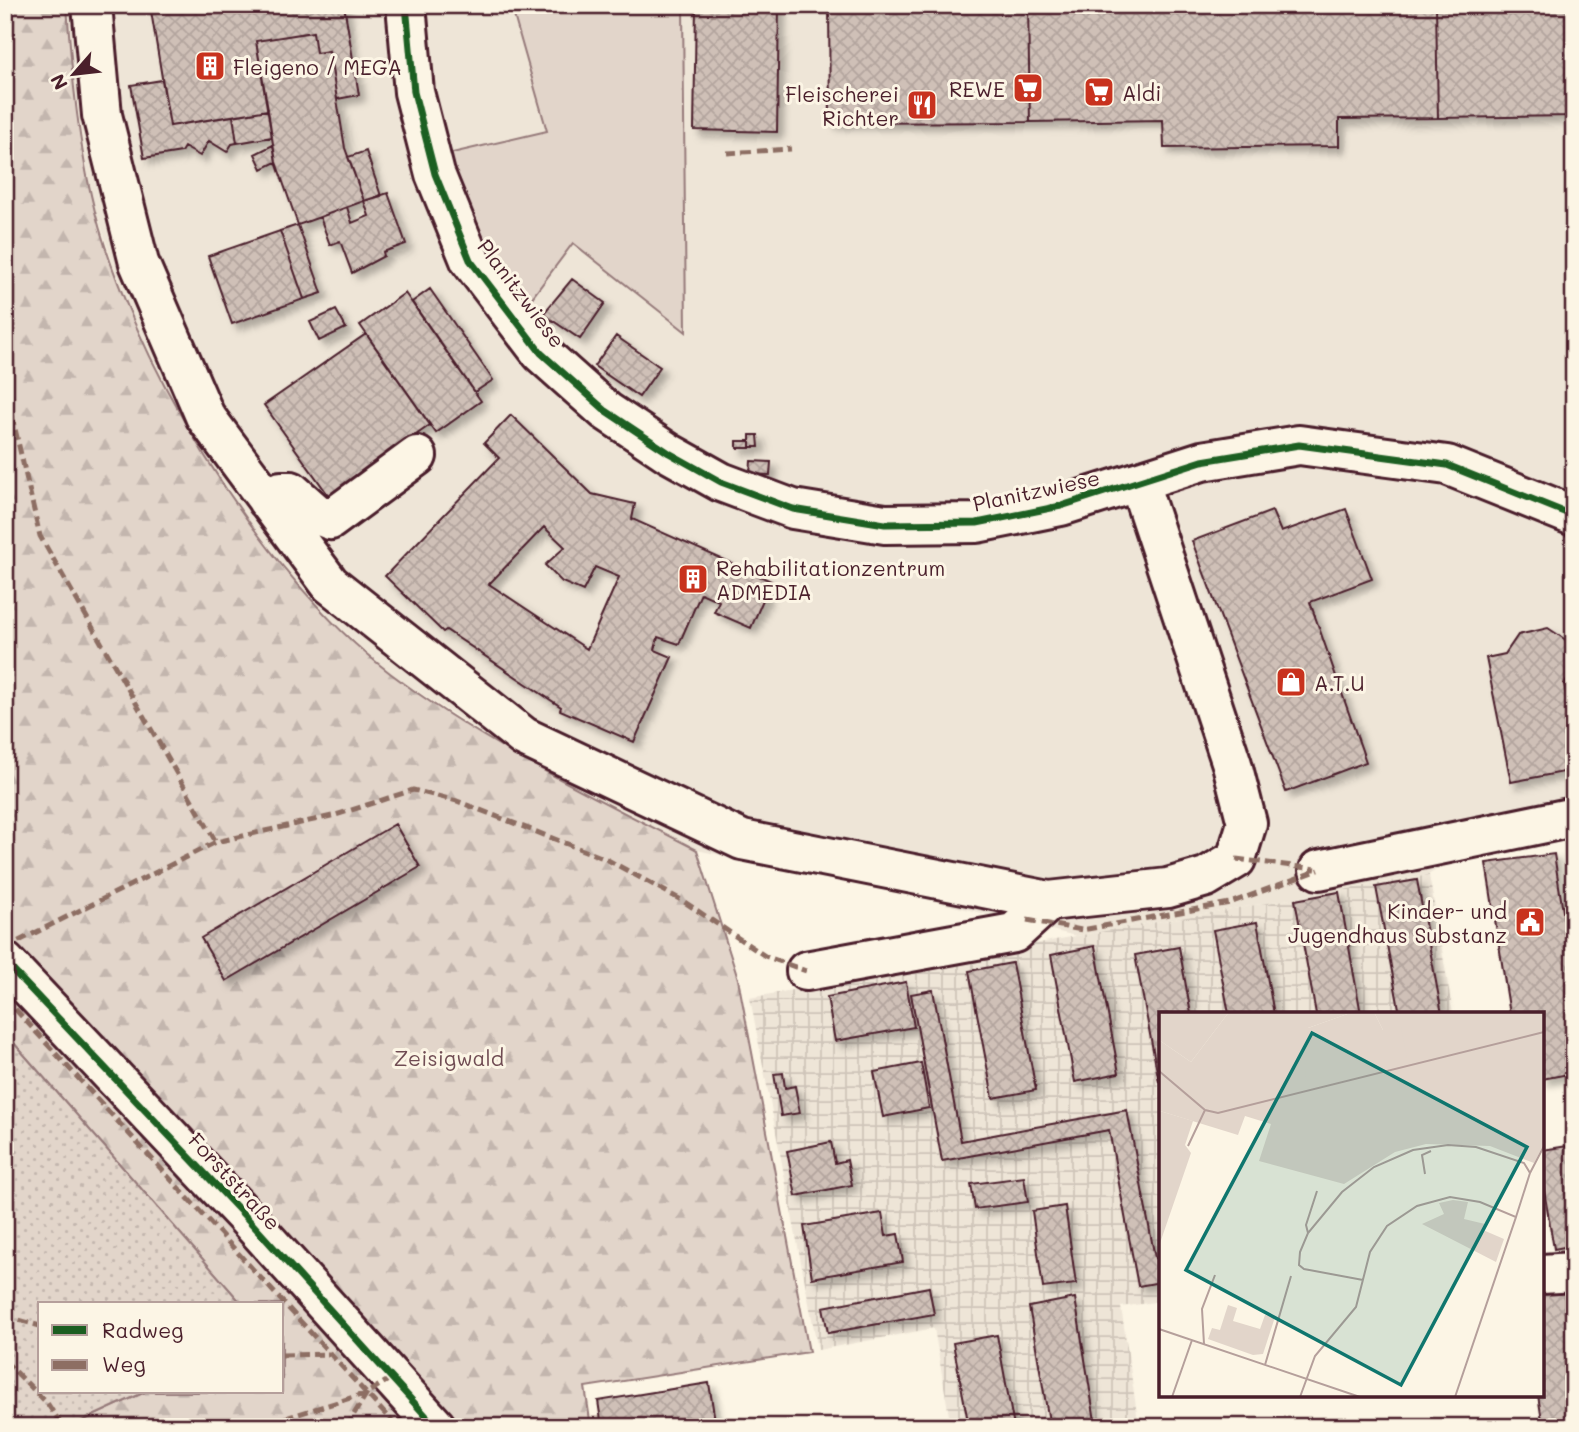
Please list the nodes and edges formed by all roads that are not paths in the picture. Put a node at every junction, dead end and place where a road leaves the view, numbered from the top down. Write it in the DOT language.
graph roads {
  1 [pos="92,5"];
  2 [pos="406,5"];
  3 [pos="417,456"];
  4 [pos="1139,483"];
  5 [pos="267,500"];
  6 [pos="1574,516"];
  7 [pos="1574,817"];
  8 [pos="1319,870"];
  9 [pos="1049,901"];
  10 [pos="5,962"];
  11 [pos="807,971"];
  12 [pos="1574,1272"];
  13 [pos="1544,1274"];
  14 [pos="436,1427"];
  1 -- 5 [label="street"];
  2 -- 4 [label="street, Planitzwiese"];
  3 -- 5 [label="street"];
  4 -- 6 [label="street, Planitzwiese"];
  4 -- 9 [label="street"];
  5 -- 9 [label="street"];
  7 -- 8 [label="street"];
  9 -- 11 [label="street"];
  10 -- 14 [label="street, Forststraße"];
  12 -- 13 [label="street"];
}
